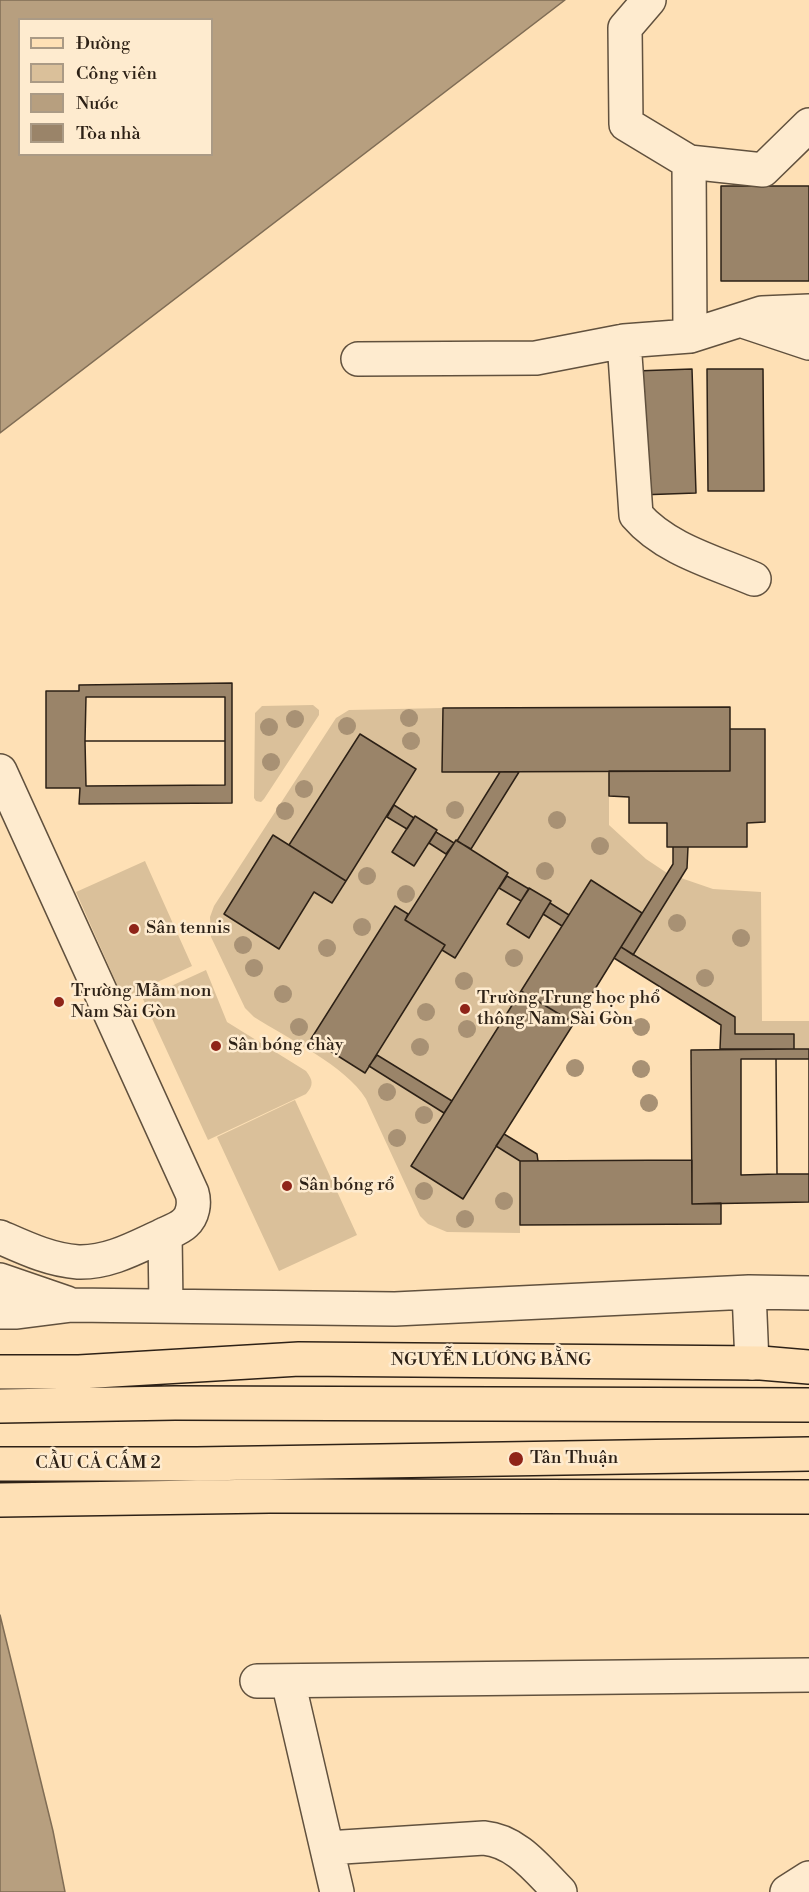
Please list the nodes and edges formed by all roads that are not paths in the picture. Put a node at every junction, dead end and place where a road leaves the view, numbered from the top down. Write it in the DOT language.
graph roads {
  1 [pos="650,0"];
  2 [pos="809,125"];
  3 [pos="689,162"];
  4 [pos="809,311"];
  5 [pos="740,320"];
  6 [pos="690,336"];
  7 [pos="624,341"];
  8 [pos="809,344"];
  9 [pos="358,359"];
  10 [pos="754,579"];
  11 [pos="0,771"];
  12 [pos="165,1234"];
  13 [pos="0,1237"];
  14 [pos="0,1280"];
  15 [pos="750,1292"];
  16 [pos="809,1293"];
  17 [pos="72,1305"];
  18 [pos="166,1306"];
  19 [pos="0,1312"];
  20 [pos="752,1363"];
  21 [pos="809,1367"];
  22 [pos="0,1372"];
  23 [pos="809,1405"];
  24 [pos="0,1406"];
  25 [pos="809,1454"];
  26 [pos="0,1464"];
  27 [pos="809,1497"];
  28 [pos="0,1500"];
  29 [pos="809,1675"];
  30 [pos="256,1681"];
  31 [pos="288,1681"];
  32 [pos="327,1848"];
  33 [pos="809,1878"];
  34 [pos="337,1892"];
  35 [pos="560,1892"];
  36 [pos="787,1892"];
  1 -- 3 [label="street"];
  2 -- 3 [label="street"];
  3 -- 6 [label="street"];
  4 -- 5 [label="street"];
  5 -- 6 [label="street"];
  5 -- 8 [label="street"];
  6 -- 7 [label="street"];
  7 -- 9 [label="street"];
  7 -- 10 [label="street"];
  11 -- 12 [label="street"];
  12 -- 13 [label="street"];
  12 -- 18 [label="street"];
  14 -- 17 [label="street"];
  15 -- 16 [label="street"];
  15 -- 18 [label="street"];
  15 -- 20 [label="street"];
  17 -- 18 [label="street"];
  17 -- 19 [label="street"];
  20 -- 21 [label="main road, NGUYỄN LƯƠNG BẰNG"];
  20 -- 22 [label="main road, NGUYỄN LƯƠNG BẰNG"];
  23 -- 24 [label="main road"];
  25 -- 26 [label="main road, CẦU CẢ CẤM 2"];
  27 -- 28 [label="main road, CẦU CẢ CẤM 2"];
  29 -- 31 [label="street"];
  30 -- 31 [label="street"];
  31 -- 32 [label="street"];
  32 -- 34 [label="street"];
  32 -- 35 [label="street"];
  33 -- 36 [label="street"];
}
